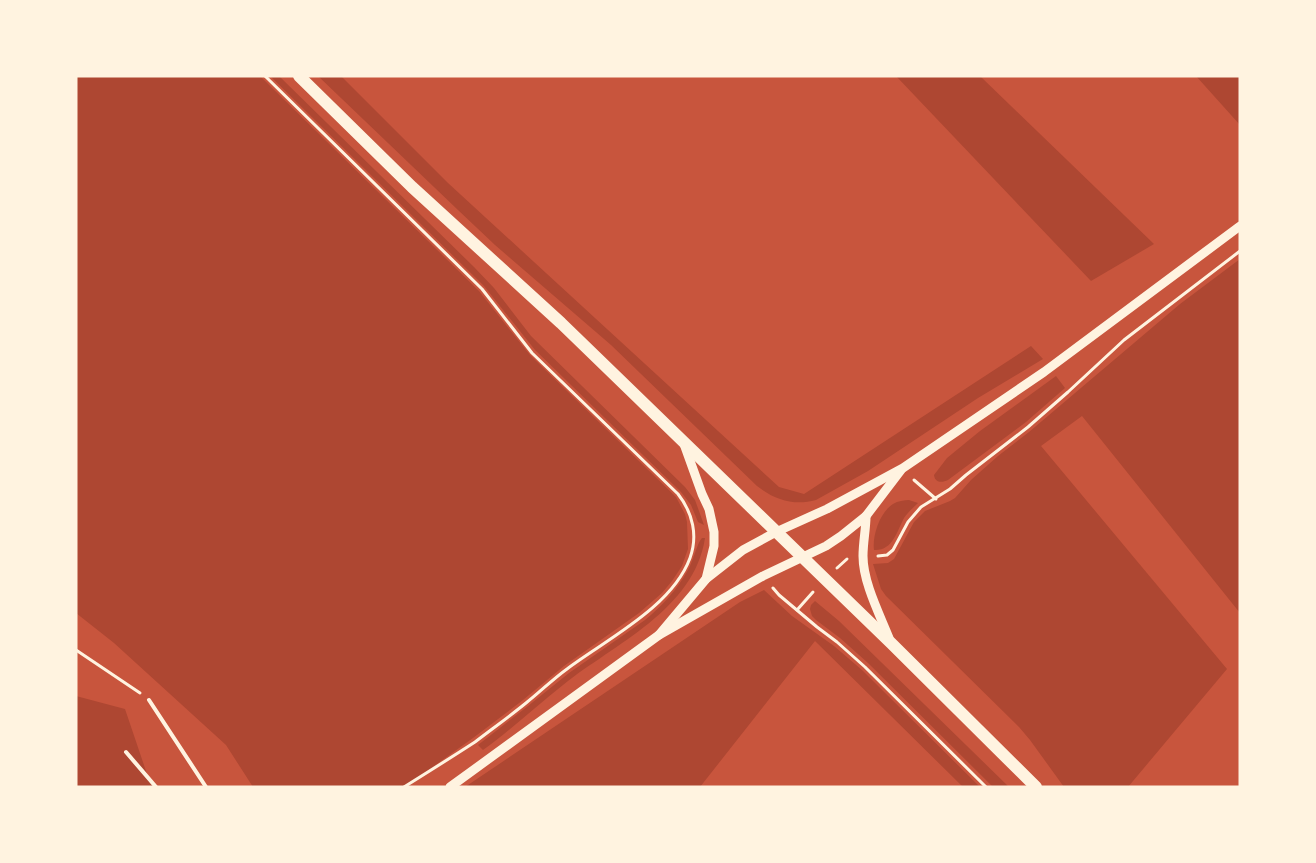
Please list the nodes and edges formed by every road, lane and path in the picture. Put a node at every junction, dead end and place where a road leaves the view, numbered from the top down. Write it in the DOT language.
graph roads {
  1 [pos="265,76"];
  2 [pos="299,76"];
  3 [pos="1240,226"];
  4 [pos="1240,251"];
  5 [pos="684,444"];
  6 [pos="903,468"];
  7 [pos="936,498"];
  8 [pos="866,516"];
  9 [pos="776,532"];
  10 [pos="802,557"];
  11 [pos="873,557"];
  12 [pos="763,576"];
  13 [pos="706,579"];
  14 [pos="659,635"];
  15 [pos="891,643"];
  16 [pos="76,650"];
  17 [pos="149,700"];
  18 [pos="126,752"];
  19 [pos="156,787"];
  20 [pos="206,787"];
  21 [pos="404,787"];
  22 [pos="450,787"];
  23 [pos="986,787"];
  24 [pos="1036,787"];
  1 -- 21 [label="path"];
  2 -- 5 [label="main road"];
  3 -- 6 [label="street"];
  4 -- 7 [label="path"];
  5 -- 9 [label="main road"];
  5 -- 13 [label="street"];
  6 -- 7 [label="path"];
  6 -- 8 [label="street"];
  6 -- 9 [label="street"];
  7 -- 11 [label="path"];
  8 -- 10 [label="street"];
  8 -- 15 [label="street"];
  9 -- 10 [label="main road"];
  9 -- 13 [label="street"];
  10 -- 12 [label="street"];
  10 -- 15 [label="main road"];
  12 -- 14 [label="street"];
  12 -- 23 [label="path"];
  13 -- 14 [label="street"];
  14 -- 22 [label="street"];
  15 -- 24 [label="main road"];
  16 -- 17 [label="path"];
  17 -- 20 [label="lane"];
  18 -- 19 [label="lane"];
}
